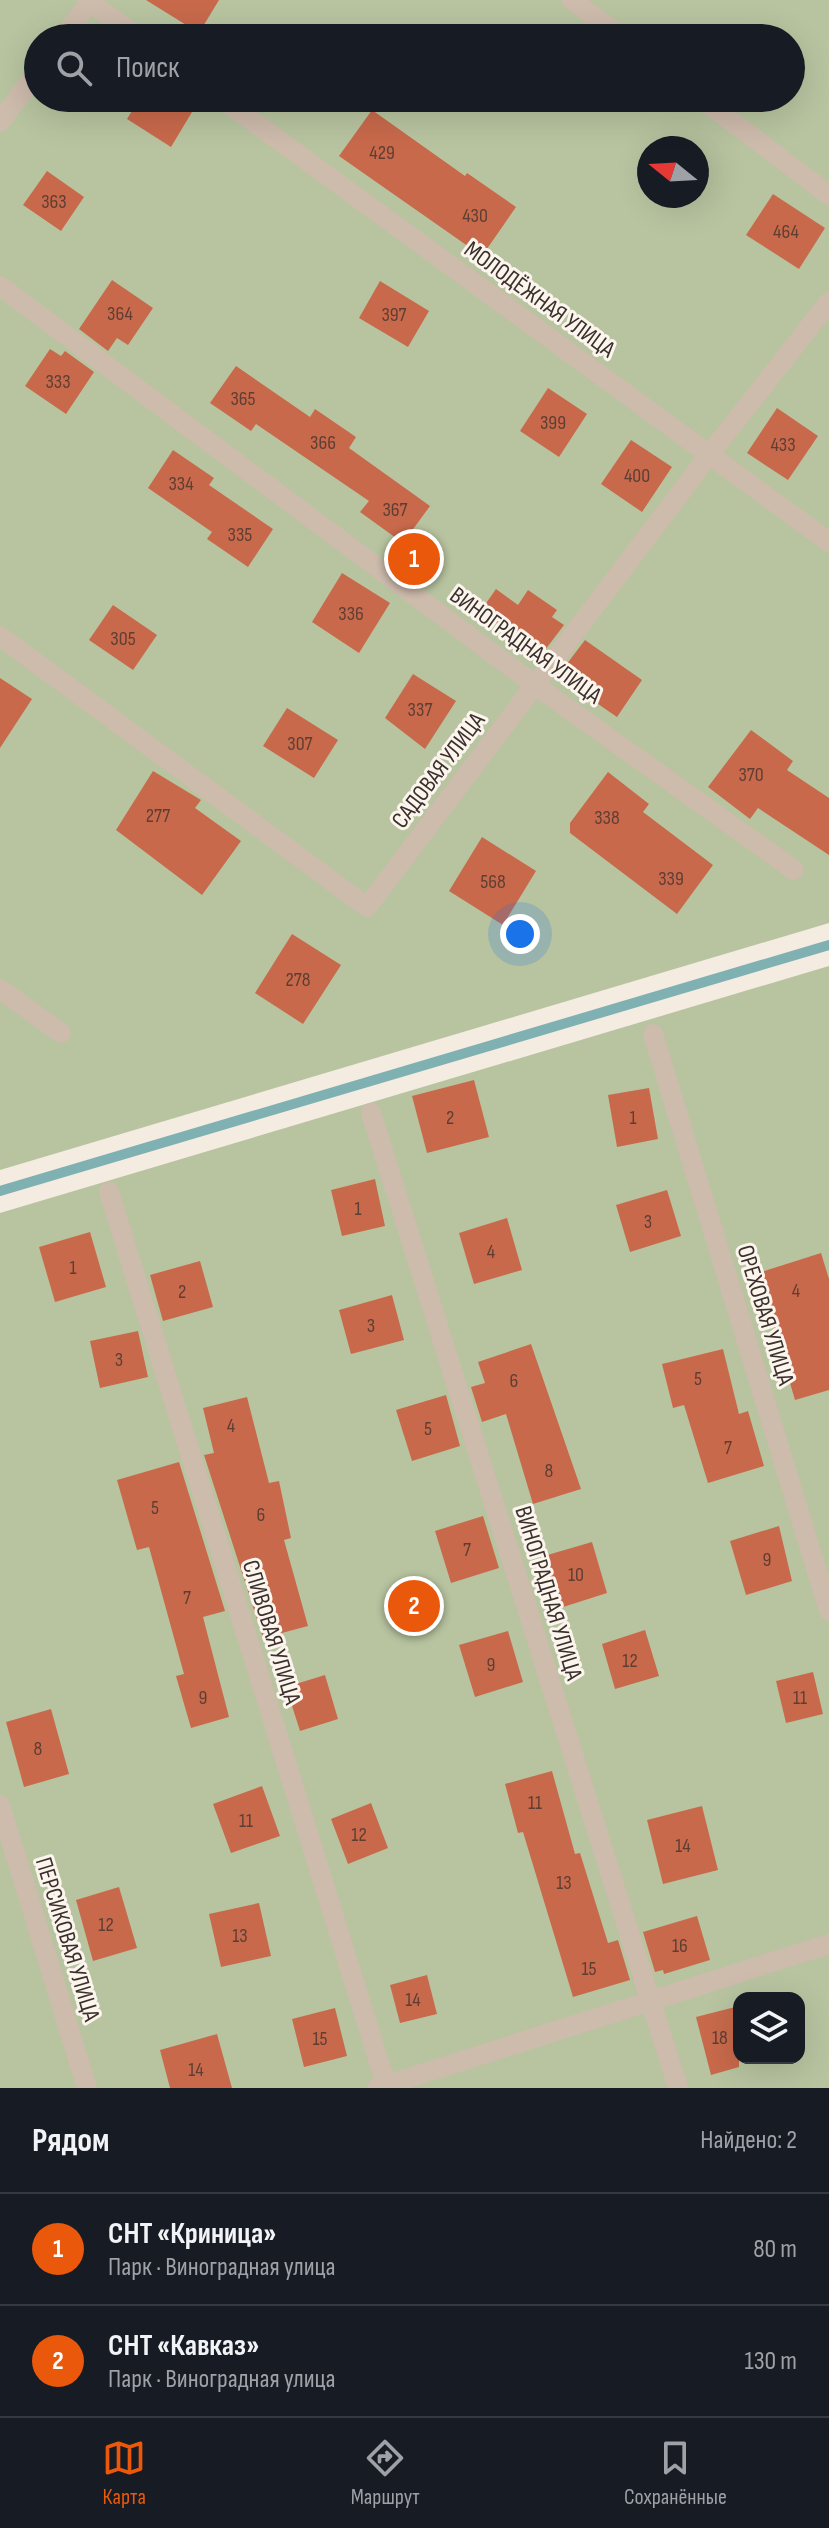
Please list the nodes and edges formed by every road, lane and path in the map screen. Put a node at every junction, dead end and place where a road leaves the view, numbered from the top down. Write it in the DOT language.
graph roads {
  1 [pos="572,0"];
  2 [pos="89,1"];
  3 [pos="73,24"];
  4 [pos="120,24"];
  5 [pos="604,24"];
  6 [pos="24,90"];
  7 [pos="240,112"];
  8 [pos="719,112"];
  9 [pos="0,122"];
  10 [pos="829,195"];
  11 [pos="0,286"];
  12 [pos="829,302"];
  13 [pos="709,455"];
  14 [pos="829,542"];
  15 [pos="0,636"];
  16 [pos="535,685"];
  17 [pos="794,870"];
  18 [pos="0,989"];
  19 [pos="61,1033"];
  20 [pos="653,1034"];
  21 [pos="371,1113"];
  22 [pos="109,1192"];
  23 [pos="829,1611"];
  24 [pos="0,1805"];
  25 [pos="829,1944"];
  26 [pos="650,2001"];
  27 [pos="383,2087"];
  28 [pos="87,2088"];
  29 [pos="678,2088"];
  1 -- 5 [label="street"];
  2 -- 3 [label="street"];
  2 -- 4 [label="street"];
  6 -- 9 [label="street"];
  7 -- 13 [label="street, МОЛОДЁЖНАЯ УЛИЦА"];
  8 -- 10 [label="street"];
  11 -- 16 [label="street, ВИНОГРАДНАЯ УЛИЦА"];
  12 -- 13 [label="street, САДОВАЯ УЛИЦА"];
  13 -- 14 [label="street, МОЛОДЁЖНАЯ УЛИЦА"];
  13 -- 16 [label="street, САДОВАЯ УЛИЦА"];
  15 -- 16 [label="street, САДОВАЯ УЛИЦА"];
  16 -- 17 [label="street, ВИНОГРАДНАЯ УЛИЦА"];
  18 -- 19 [label="street"];
  20 -- 23 [label="street, ОРЕХОВАЯ УЛИЦА"];
  21 -- 26 [label="street, ВИНОГРАДНАЯ УЛИЦА"];
  22 -- 27 [label="street, СЛИВОВАЯ УЛИЦА"];
  24 -- 28 [label="street, ПЕРСИКОВАЯ УЛИЦА"];
  25 -- 26 [label="street"];
  26 -- 27 [label="street"];
  26 -- 29 [label="street, ВИНОГРАДНАЯ УЛИЦА"];
}
